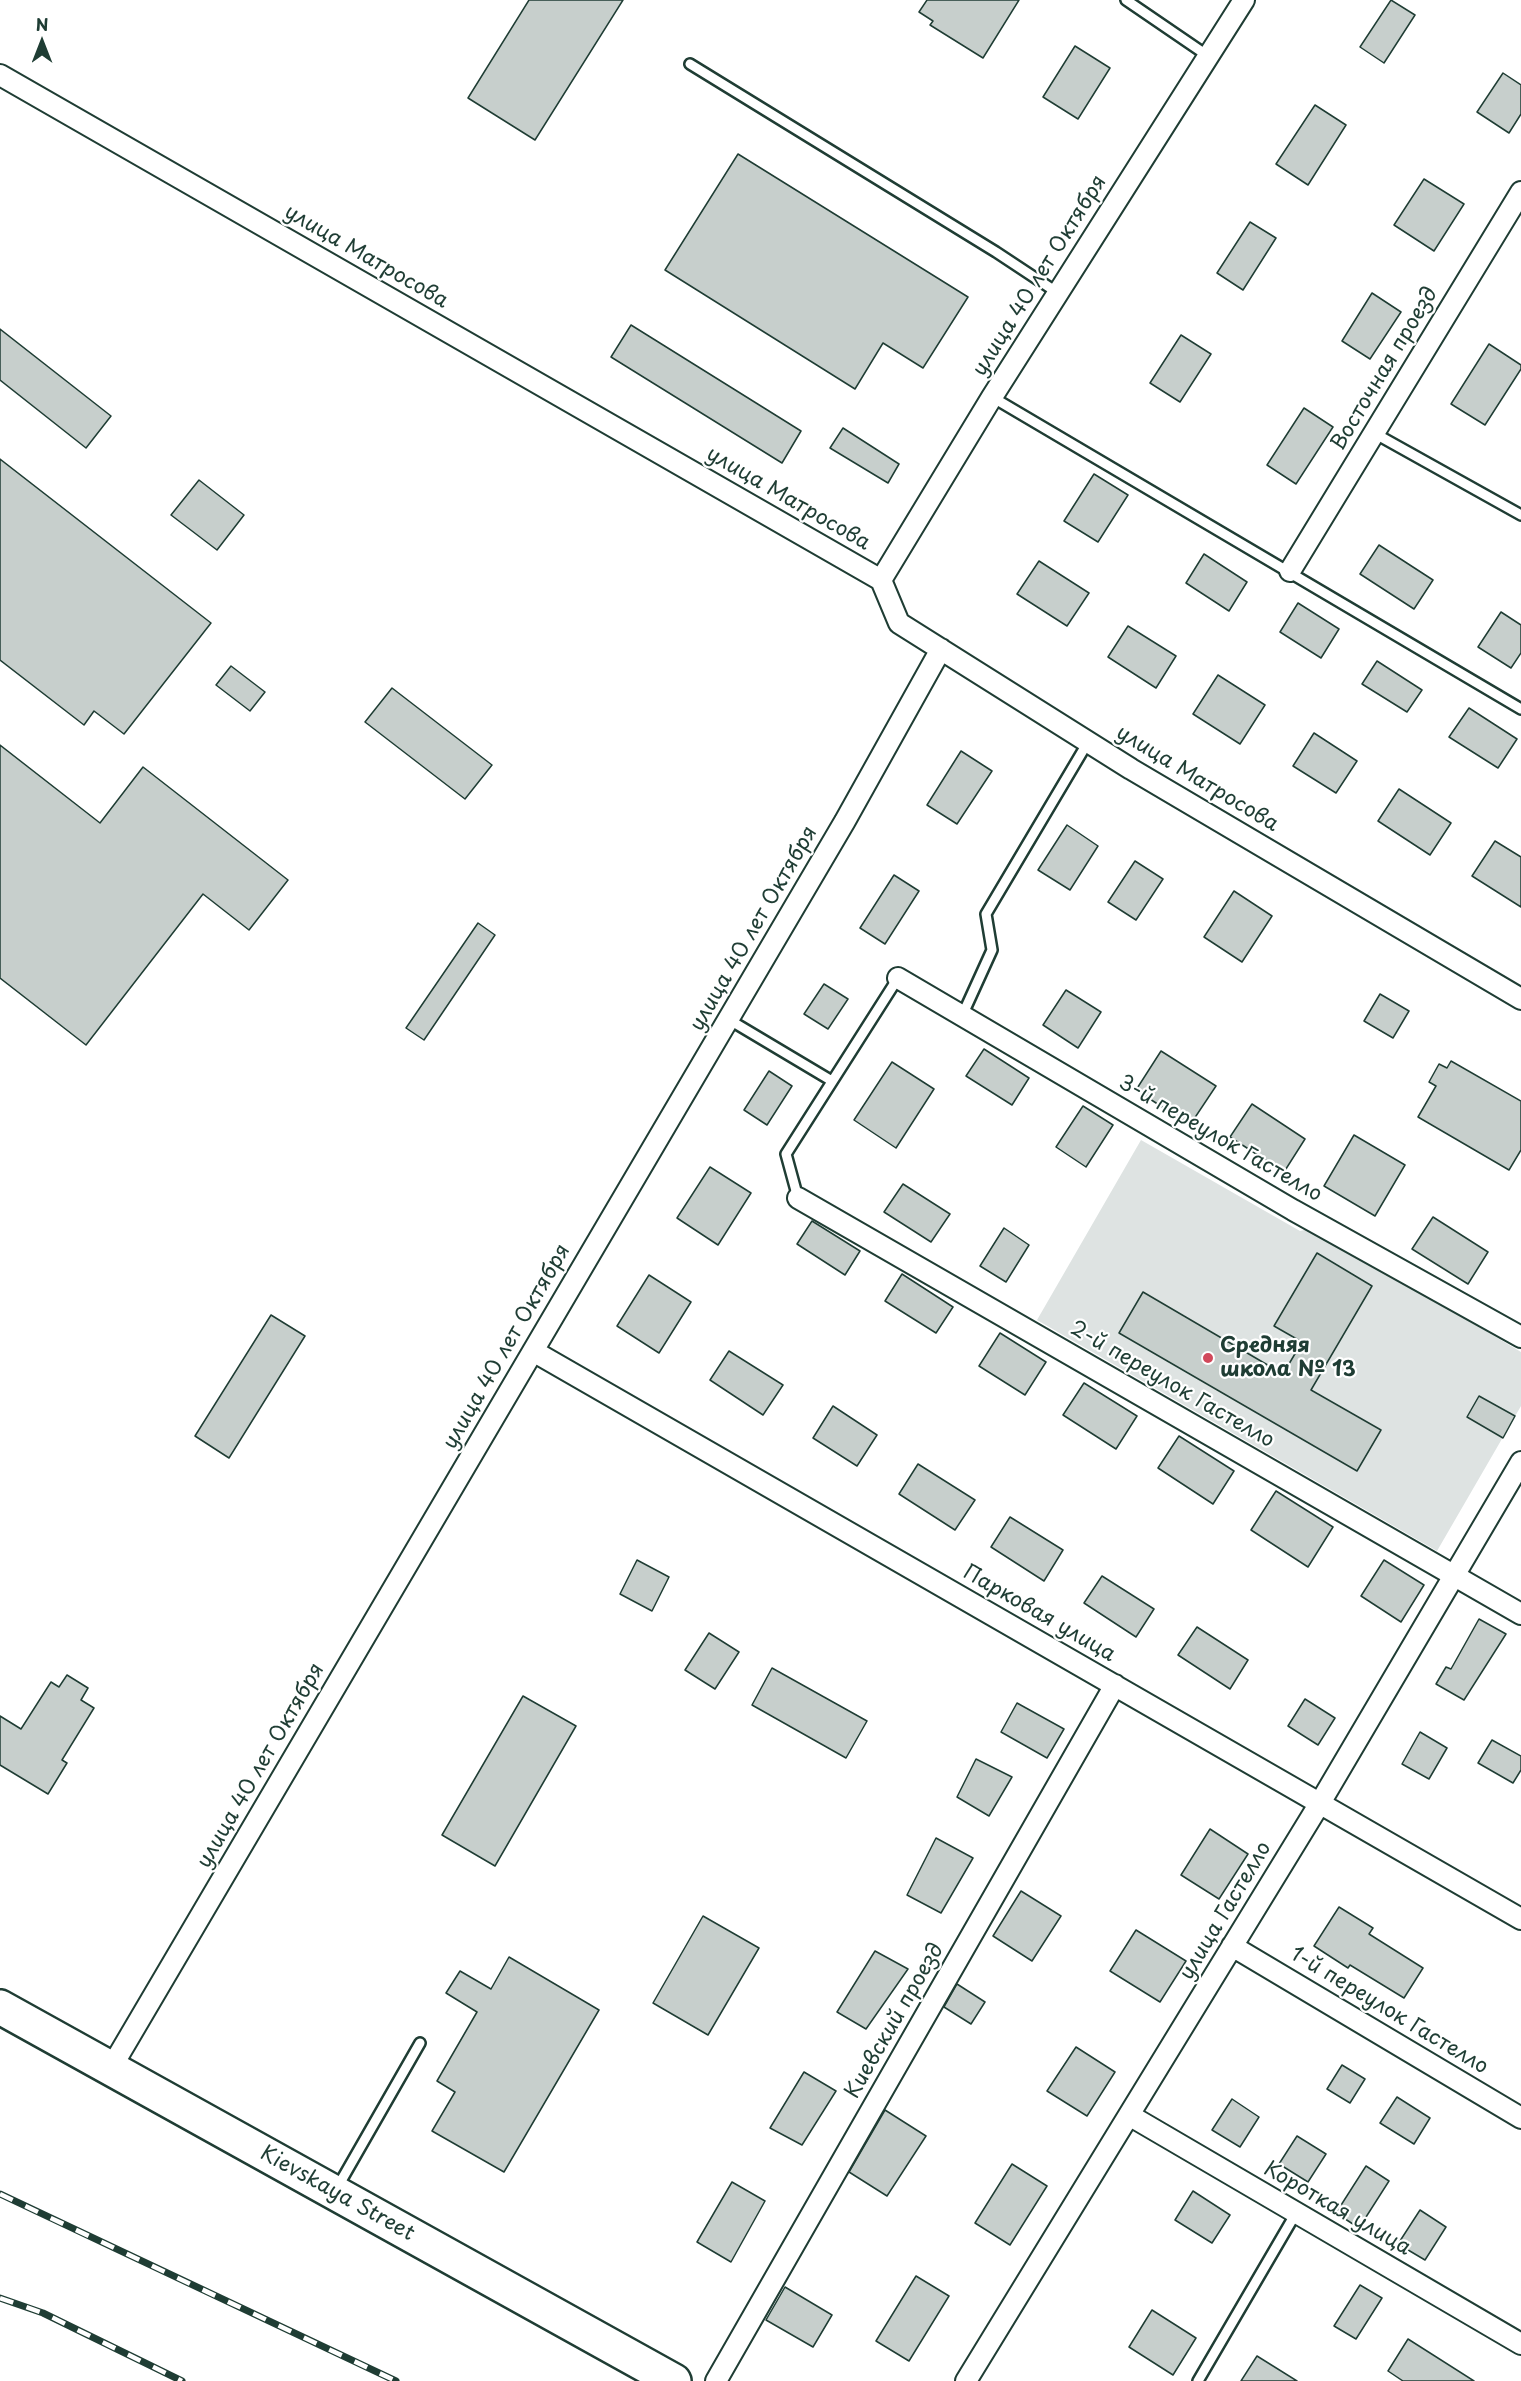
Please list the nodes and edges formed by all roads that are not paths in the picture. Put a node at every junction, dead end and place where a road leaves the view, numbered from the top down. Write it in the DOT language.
graph roads {
  1 [pos="1126,0"];
  2 [pos="1244,0"];
  3 [pos="1208,56"];
  4 [pos="690,64"];
  5 [pos="0,75"];
  6 [pos="1521,192"];
  7 [pos="1058,293"];
  8 [pos="992,397"];
  9 [pos="1374,433"];
  10 [pos="1521,514"];
  11 [pos="1290,571"];
  12 [pos="881,580"];
  13 [pos="941,649"];
  14 [pos="1521,709"];
  15 [pos="1088,742"];
  16 [pos="898,978"];
  17 [pos="1521,999"];
  18 [pos="962,1016"];
  19 [pos="728,1019"];
  20 [pos="832,1081"];
  21 [pos="798,1198"];
  22 [pos="1521,1337"];
  23 [pos="533,1351"];
  24 [pos="1521,1462"];
  25 [pos="1454,1576"];
  26 [pos="1521,1614"];
  27 [pos="1115,1685"];
  28 [pos="1320,1803"];
  29 [pos="1521,1919"];
  30 [pos="1232,1946"];
  31 [pos="0,2007"];
  32 [pos="420,2043"];
  33 [pos="111,2068"];
  34 [pos="1129,2115"];
  35 [pos="1521,2118"];
  36 [pos="335,2192"];
  37 [pos="1296,2213"];
  38 [pos="1521,2344"];
  39 [pos="674,2381"];
  40 [pos="716,2381"];
  41 [pos="966,2381"];
  42 [pos="1198,2381"];
  1 -- 3 [label="lane"];
  2 -- 3 [label="street, улица 40 лет Октября"];
  3 -- 7 [label="street, улица 40 лет Октября"];
  4 -- 7 [label="lane"];
  5 -- 12 [label="street, улица Матросова"];
  6 -- 9 [label="street, Восточная проезд"];
  7 -- 8 [label="street, улица 40 лет Октября"];
  8 -- 11 [label="lane"];
  8 -- 12 [label="street, улица 40 лет Октября"];
  9 -- 10 [label="lane"];
  9 -- 11 [label="street, Восточная проезд"];
  11 -- 14 [label="lane"];
  12 -- 13 [label="street, улица Матросова"];
  13 -- 15 [label="street, улица Матросова"];
  13 -- 19 [label="street, улица 40 лет Октября"];
  15 -- 17 [label="street, улица Матросова"];
  15 -- 18 [label="lane"];
  16 -- 18 [label="street, 3-й переулок Гастелло"];
  16 -- 20 [label="lane"];
  18 -- 22 [label="street, 3-й переулок Гастелло"];
  19 -- 20 [label="lane"];
  19 -- 23 [label="street, улица 40 лет Октября"];
  20 -- 21 [label="lane"];
  21 -- 25 [label="street, 2-й переулок Гастелло"];
  23 -- 27 [label="street, Парковая улица"];
  23 -- 33 [label="street, улица 40 лет Октября"];
  24 -- 25 [label="street, улица Гастелло"];
  25 -- 26 [label="street, 2-й переулок Гастелло"];
  25 -- 28 [label="street, улица Гастелло"];
  27 -- 28 [label="street, Парковая улица"];
  27 -- 40 [label="street, Киевский проезд"];
  28 -- 29 [label="street, Парковая улица"];
  28 -- 30 [label="street, улица Гастелло"];
  30 -- 34 [label="street, улица Гастелло"];
  30 -- 35 [label="street, 1-й переулок Гастелло"];
  31 -- 33 [label="highway, Kievskaya Street"];
  32 -- 36 [label="lane"];
  33 -- 36 [label="highway, Kievskaya Street"];
  34 -- 37 [label="street, Короткая улица"];
  34 -- 41 [label="street, улица Гастелло"];
  36 -- 39 [label="highway, Kievskaya Street"];
  37 -- 38 [label="street, Короткая улица"];
  37 -- 42 [label="lane"];
}
